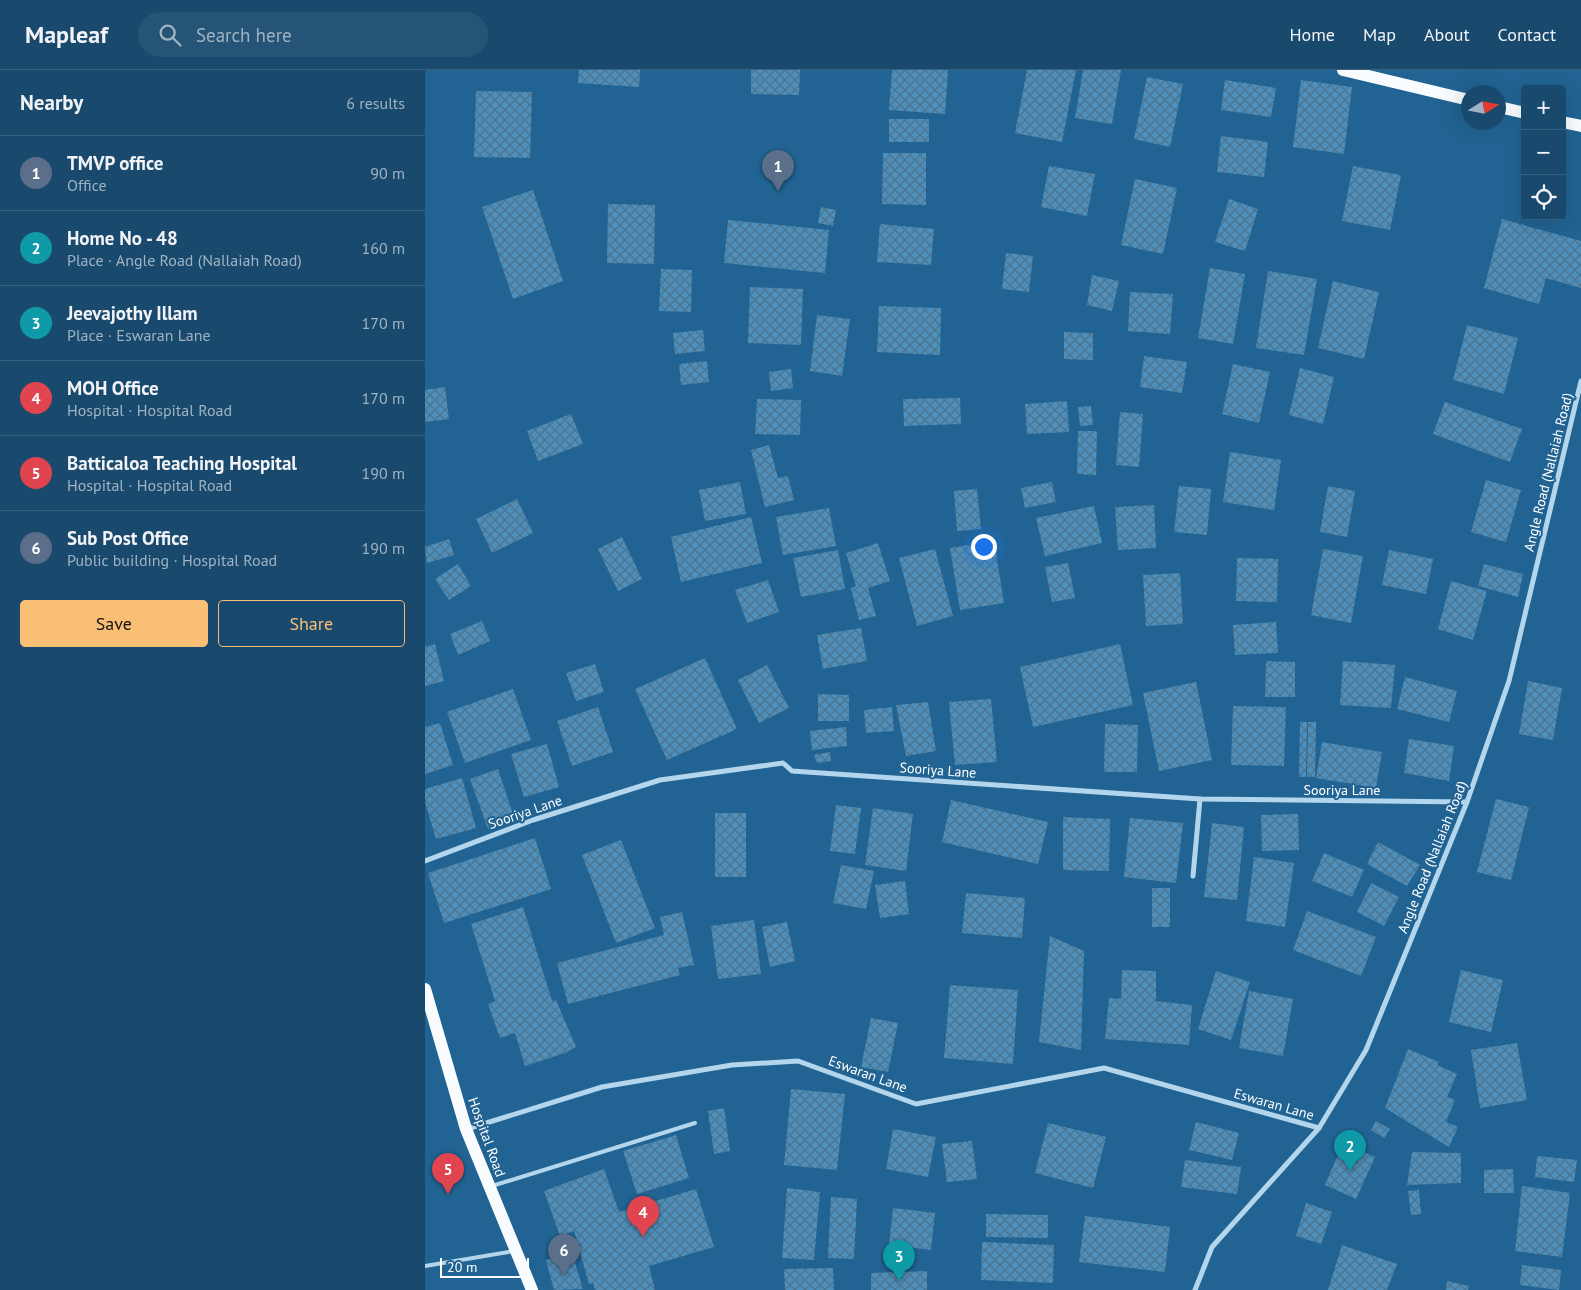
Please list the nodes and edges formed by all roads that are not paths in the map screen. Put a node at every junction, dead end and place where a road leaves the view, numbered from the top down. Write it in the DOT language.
graph roads {
  1 [pos="1343,70"];
  2 [pos="1461,98"];
  3 [pos="1506,109"];
  4 [pos="1521,112"];
  5 [pos="1566,123"];
  6 [pos="1581,126"];
  7 [pos="1581,381"];
  8 [pos="1200,799"];
  9 [pos="1467,802"];
  10 [pos="425,861"];
  11 [pos="1193,876"];
  12 [pos="425,990"];
  13 [pos="695,1122"];
  14 [pos="1319,1128"];
  15 [pos="466,1129"];
  16 [pos="490,1187"];
  17 [pos="516,1251"];
  18 [pos="425,1266"];
  19 [pos="532,1290"];
  20 [pos="1195,1290"];
  1 -- 2 [label="main road"];
  3 -- 4 [label="main road"];
  5 -- 6 [label="main road"];
  7 -- 9 [label="street, Angle Road (Nallaiah Road)"];
  8 -- 9 [label="street, Sooriya Lane"];
  8 -- 10 [label="street, Sooriya Lane"];
  8 -- 11 [label="street"];
  9 -- 14 [label="street, Angle Road (Nallaiah Road)"];
  12 -- 15 [label="main road, Hospital Road"];
  13 -- 16 [label="lane"];
  14 -- 15 [label="street, Eswaran Lane"];
  14 -- 20 [label="street, Angle Road (Nallaiah Road)"];
  15 -- 16 [label="main road, Hospital Road"];
  16 -- 17 [label="main road, Hospital Road"];
  17 -- 18 [label="lane"];
  17 -- 19 [label="main road, Hospital Road"];
}
